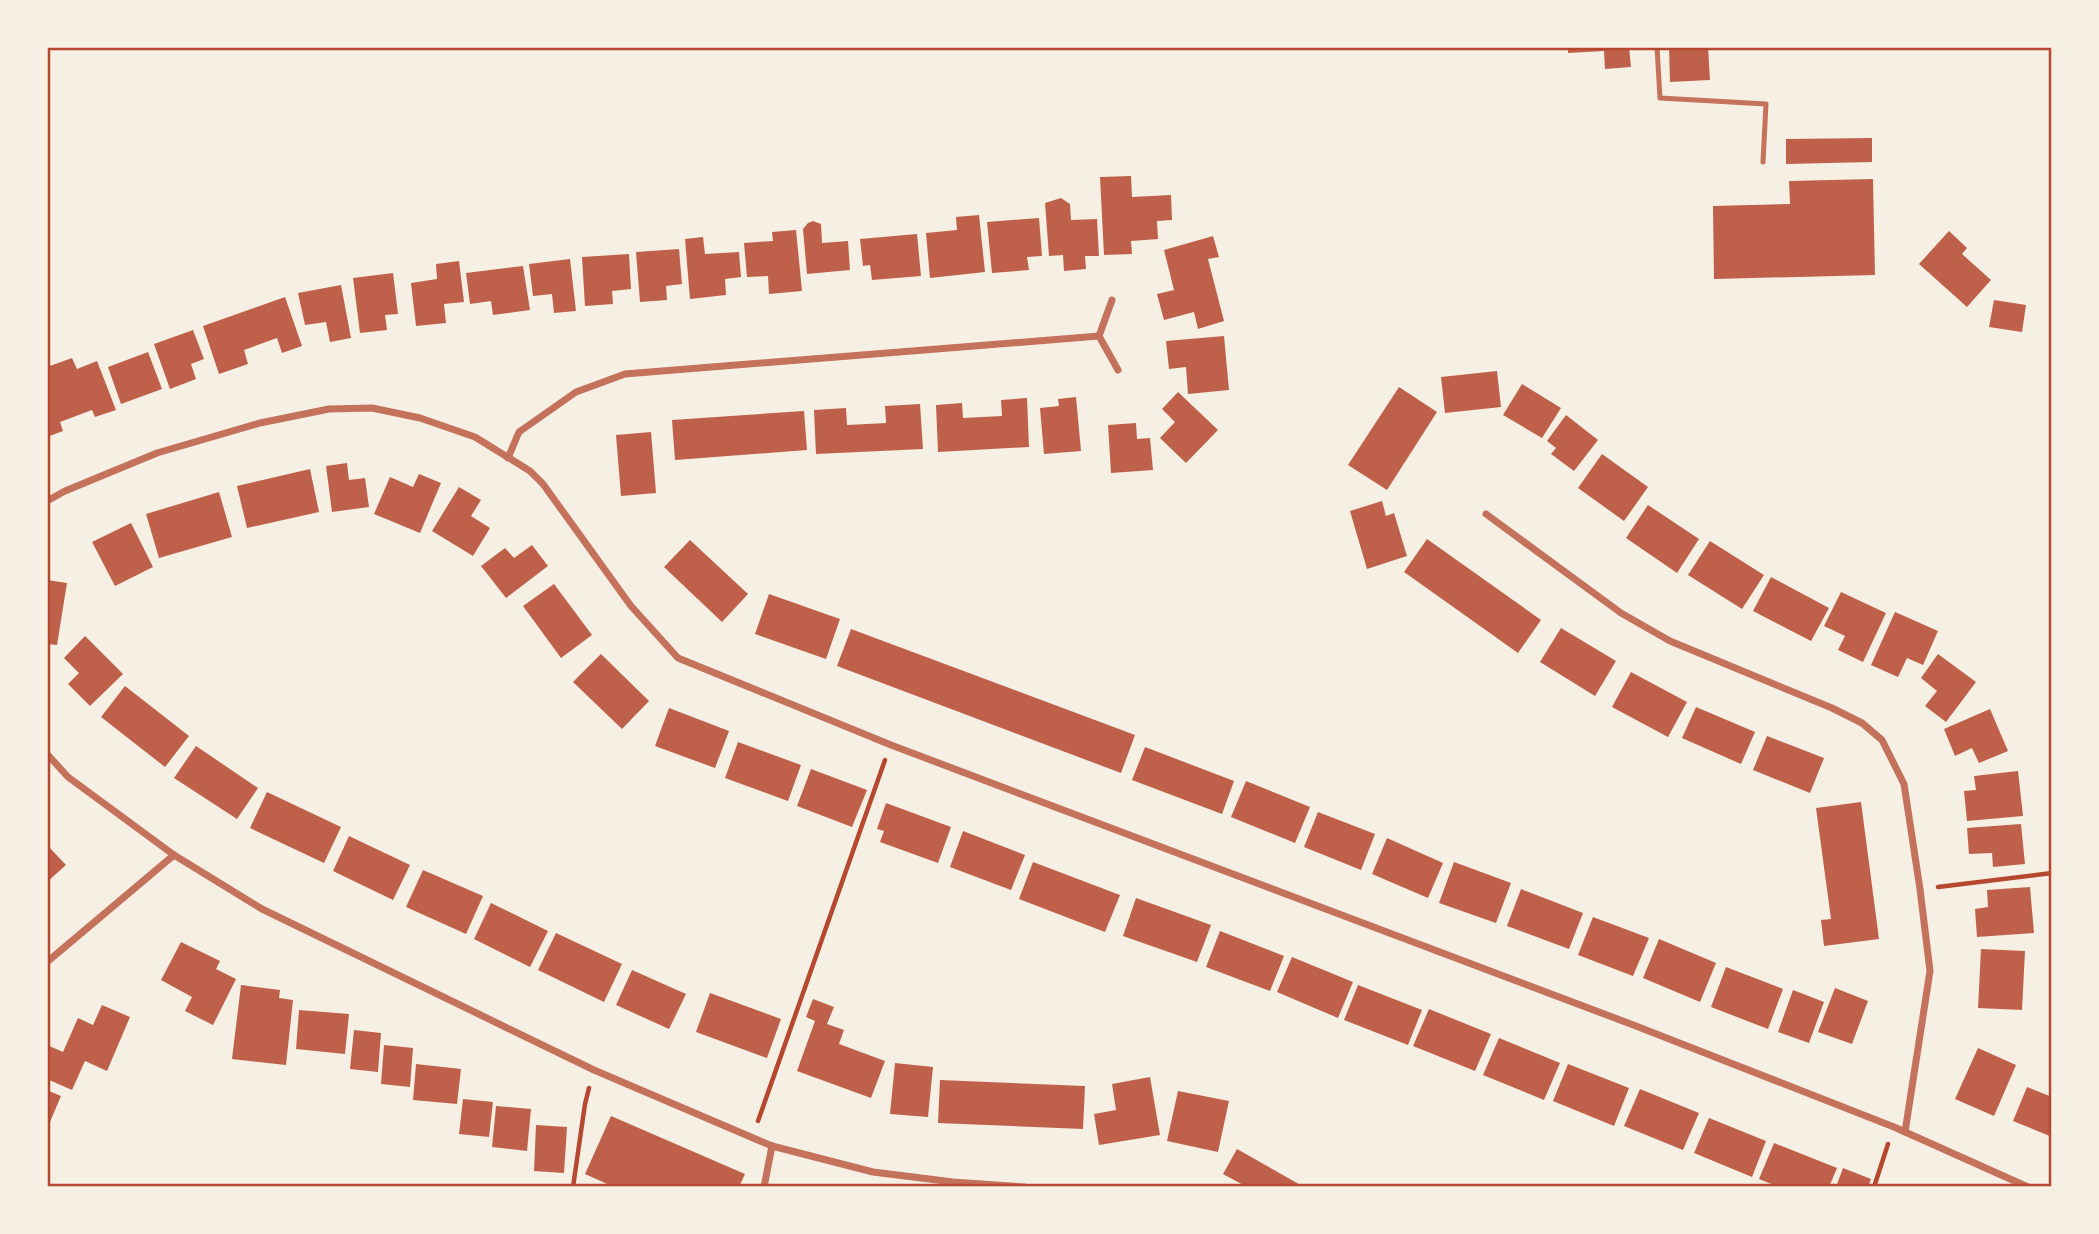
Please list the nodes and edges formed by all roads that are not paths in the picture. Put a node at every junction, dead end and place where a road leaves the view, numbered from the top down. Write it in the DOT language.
graph roads {
  1 [pos="1657,47"];
  2 [pos="1763,162"];
  3 [pos="1112,300"];
  4 [pos="1099,336"];
  5 [pos="1118,370"];
  6 [pos="508,458"];
  7 [pos="47,501"];
  8 [pos="1486,514"];
  9 [pos="47,754"];
  10 [pos="174,855"];
  11 [pos="47,962"];
  12 [pos="1905,1132"];
  13 [pos="772,1146"];
  14 [pos="764,1187"];
  15 [pos="1024,1187"];
  16 [pos="2028,1187"];
  1 -- 2 [label="lane"];
  3 -- 4 [label="street"];
  4 -- 5 [label="street"];
  4 -- 6 [label="street"];
  6 -- 7 [label="street"];
  6 -- 12 [label="street"];
  8 -- 12 [label="street"];
  9 -- 10 [label="street"];
  10 -- 11 [label="street"];
  10 -- 13 [label="street"];
  12 -- 16 [label="street"];
  13 -- 14 [label="street"];
  13 -- 15 [label="street"];
}
